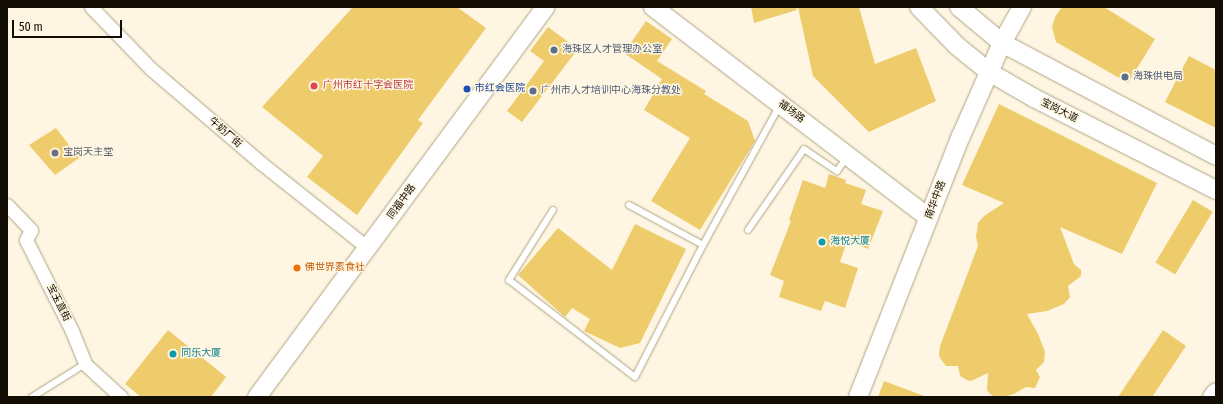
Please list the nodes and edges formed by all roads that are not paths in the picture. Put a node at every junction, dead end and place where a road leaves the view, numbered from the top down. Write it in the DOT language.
graph roads {
  1 [pos="91,7"];
  2 [pos="546,7"];
  3 [pos="653,7"];
  4 [pos="920,7"];
  5 [pos="959,7"];
  6 [pos="1022,7"];
  7 [pos="1002,43"];
  8 [pos="989,72"];
  9 [pos="781,104"];
  10 [pos="848,155"];
  11 [pos="1216,156"];
  12 [pos="1216,190"];
  13 [pos="7,205"];
  14 [pos="629,205"];
  15 [pos="553,210"];
  16 [pos="929,218"];
  17 [pos="748,230"];
  18 [pos="703,245"];
  19 [pos="368,248"];
  20 [pos="85,364"];
  21 [pos="1216,392"];
  22 [pos="32,397"];
  23 [pos="121,397"];
  24 [pos="257,397"];
  25 [pos="858,397"];
  26 [pos="1212,397"];
  1 -- 19 [label="street, 牛奶厂街"];
  2 -- 19 [label="main road, 同福中路"];
  3 -- 9 [label="main road, 福场路"];
  4 -- 8 [label="main road, 宝岗大道"];
  5 -- 7 [label="main road"];
  6 -- 7 [label="main road, 南华中路"];
  7 -- 8 [label="main road, 南华中路"];
  7 -- 11 [label="main road"];
  8 -- 12 [label="main road, 宝岗大道"];
  8 -- 16 [label="main road, 南华中路"];
  9 -- 10 [label="main road, 福场路"];
  9 -- 18 [label="lane"];
  10 -- 16 [label="main road, 福场路"];
  10 -- 17 [label="lane"];
  13 -- 20 [label="street, 宝玉直街"];
  14 -- 18 [label="lane"];
  15 -- 18 [label="lane"];
  16 -- 25 [label="main road, 南华中路"];
  19 -- 24 [label="main road, 同福中路"];
  20 -- 22 [label="lane"];
  20 -- 23 [label="street, 宝玉直街"];
  21 -- 26 [label="main road"];
}
